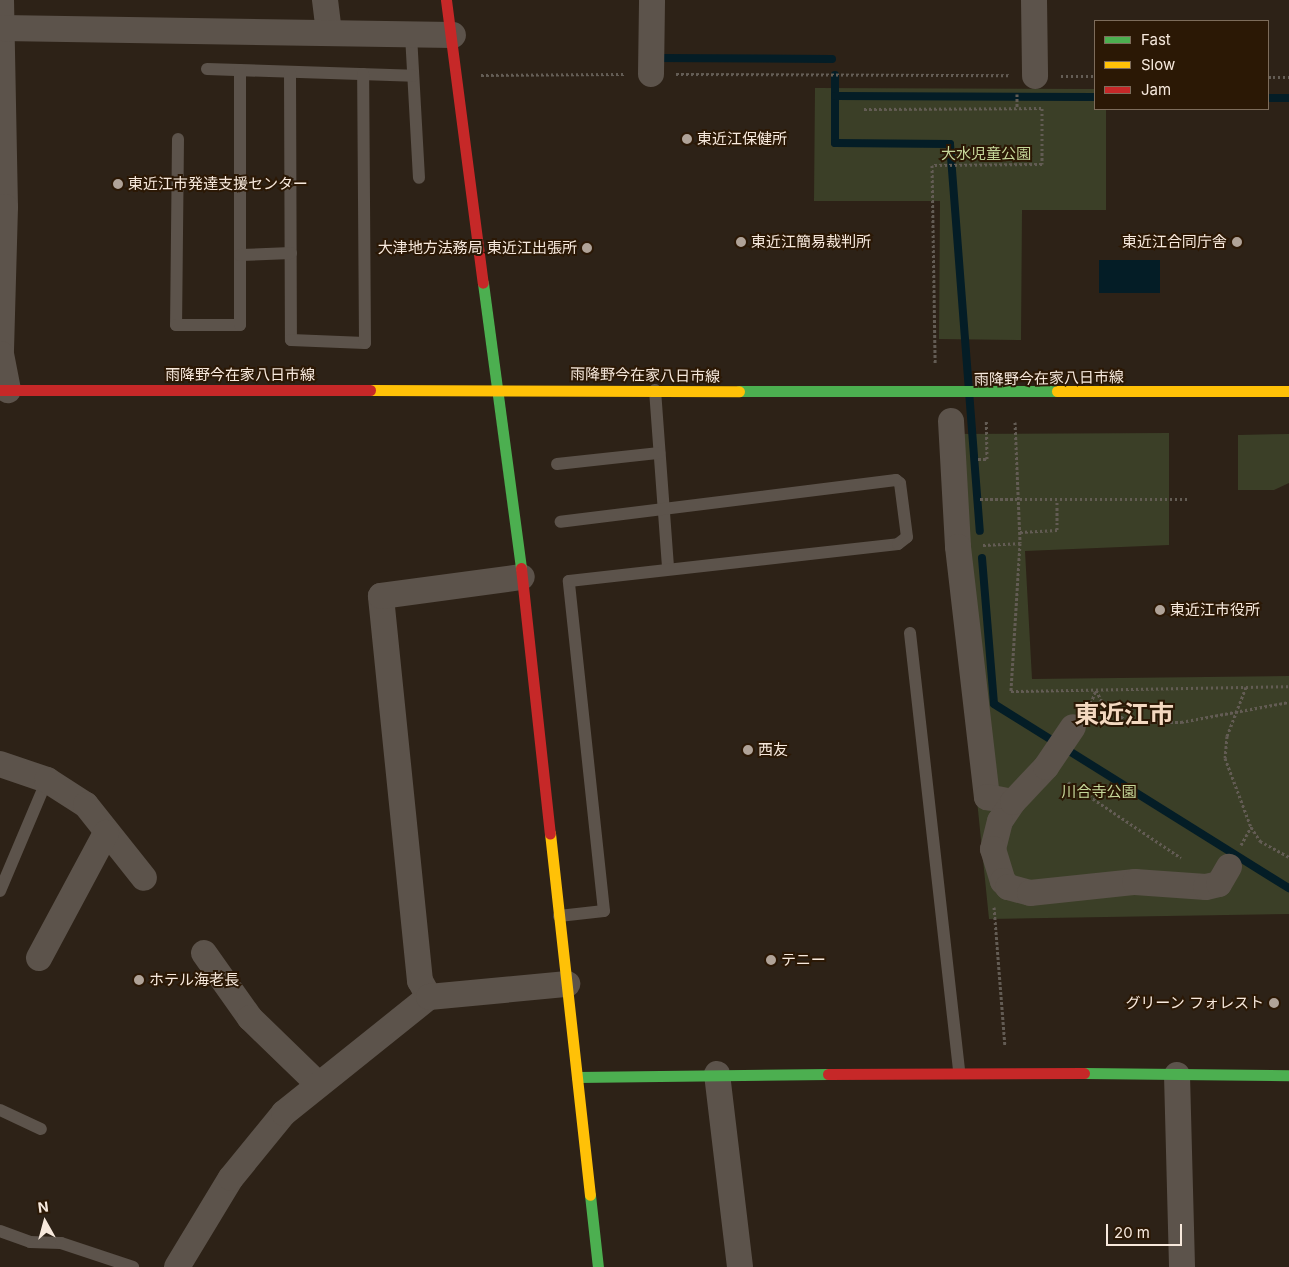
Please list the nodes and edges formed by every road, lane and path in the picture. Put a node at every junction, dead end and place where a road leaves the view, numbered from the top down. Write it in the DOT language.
graph roads {
  1 [pos="1,0"];
  2 [pos="325,0"];
  3 [pos="446,0"];
  4 [pos="652,0"];
  5 [pos="1034,0"];
  6 [pos="2,28"];
  7 [pos="328,31"];
  8 [pos="411,35"];
  9 [pos="453,35"];
  10 [pos="207,69"];
  11 [pos="240,70"];
  12 [pos="290,73"];
  13 [pos="363,74"];
  14 [pos="651,74"];
  15 [pos="480,75"];
  16 [pos="413,76"];
  17 [pos="1035,76"];
  18 [pos="1094,76"];
  19 [pos="1269,77"];
  20 [pos="1289,77"];
  21 [pos="864,109"];
  22 [pos="178,139"];
  23 [pos="420,178"];
  24 [pos="291,253"];
  25 [pos="240,255"];
  26 [pos="496,387"];
  27 [pos="4,390"];
  28 [pos="655,390"];
  29 [pos="1289,391"];
  30 [pos="936,394"];
  31 [pos="950,421"];
  32 [pos="1015,422"];
  33 [pos="659,453"];
  34 [pos="557,464"];
  35 [pos="973,499"];
  36 [pos="1189,499"];
  37 [pos="1057,501"];
  38 [pos="1018,502"];
  39 [pos="664,509"];
  40 [pos="561,522"];
  41 [pos="1020,532"];
  42 [pos="1020,543"];
  43 [pos="958,546"];
  44 [pos="668,569"];
  45 [pos="522,577"];
  46 [pos="910,633"];
  47 [pos="1289,686"];
  48 [pos="1246,687"];
  49 [pos="1096,690"];
  50 [pos="1289,702"];
  51 [pos="1238,709"];
  52 [pos="1073,727"];
  53 [pos="0,764"];
  54 [pos="1046,767"];
  55 [pos="47,780"];
  56 [pos="1013,802"];
  57 [pos="1251,827"];
  58 [pos="106,833"];
  59 [pos="1289,857"];
  60 [pos="1186,862"];
  61 [pos="1224,876"];
  62 [pos="144,878"];
  63 [pos="1008,887"];
  64 [pos="0,891"];
  65 [pos="559,916"];
  66 [pos="204,953"];
  67 [pos="39,958"];
  68 [pos="567,984"];
  69 [pos="429,998"];
  70 [pos="1005,1052"];
  71 [pos="959,1072"];
  72 [pos="717,1074"];
  73 [pos="1176,1075"];
  74 [pos="1289,1075"];
  75 [pos="577,1076"];
  76 [pos="317,1083"];
  77 [pos="0,1110"];
  78 [pos="41,1130"];
  79 [pos="0,1231"];
  80 [pos="133,1267"];
  81 [pos="177,1267"];
  82 [pos="598,1267"];
  83 [pos="740,1267"];
  84 [pos="1182,1267"];
  1 -- 6 [label="street"];
  2 -- 7 [label="street"];
  3 -- 9 [label="street"];
  4 -- 14 [label="street"];
  5 -- 17 [label="street"];
  6 -- 7 [label="street"];
  6 -- 27 [label="street"];
  7 -- 8 [label="street"];
  8 -- 9 [label="street"];
  8 -- 16 [label="lane"];
  9 -- 26 [label="street"];
  10 -- 11 [label="lane"];
  11 -- 12 [label="lane"];
  11 -- 25 [label="lane"];
  12 -- 13 [label="lane"];
  12 -- 24 [label="lane"];
  13 -- 16 [label="lane"];
  13 -- 24 [label="lane"];
  14 -- 15 [label="path"];
  14 -- 17 [label="path"];
  16 -- 23 [label="lane"];
  17 -- 18 [label="path"];
  19 -- 20 [label="path"];
  21 -- 30 [label="path"];
  22 -- 25 [label="lane"];
  24 -- 25 [label="lane"];
  26 -- 27 [label="street, 雨降野今在家八日市線"];
  26 -- 28 [label="street, 雨降野今在家八日市線"];
  26 -- 45 [label="street"];
  28 -- 30 [label="street, 雨降野今在家八日市線"];
  28 -- 33 [label="lane"];
  29 -- 30 [label="street, 雨降野今在家八日市線"];
  31 -- 43 [label="street"];
  32 -- 38 [label="path"];
  33 -- 34 [label="lane"];
  33 -- 39 [label="lane"];
  35 -- 38 [label="path"];
  36 -- 37 [label="path"];
  37 -- 38 [label="path"];
  37 -- 41 [label="path"];
  38 -- 41 [label="path"];
  39 -- 40 [label="lane"];
  39 -- 44 [label="lane"];
  39 -- 44 [label="lane"];
  41 -- 42 [label="path"];
  42 -- 43 [label="path"];
  42 -- 49 [label="path"];
  43 -- 56 [label="street"];
  44 -- 65 [label="lane"];
  45 -- 65 [label="street"];
  45 -- 69 [label="street"];
  46 -- 71 [label="lane"];
  47 -- 48 [label="path"];
  48 -- 49 [label="path"];
  48 -- 51 [label="path"];
  49 -- 51 [label="path"];
  49 -- 52 [label="path"];
  50 -- 51 [label="path"];
  51 -- 57 [label="path"];
  52 -- 54 [label="street"];
  53 -- 55 [label="street"];
  54 -- 56 [label="street"];
  54 -- 60 [label="path"];
  55 -- 58 [label="street"];
  55 -- 64 [label="lane"];
  56 -- 63 [label="street"];
  57 -- 59 [label="path"];
  57 -- 61 [label="path"];
  58 -- 62 [label="street"];
  58 -- 67 [label="street"];
  61 -- 63 [label="street"];
  63 -- 70 [label="path"];
  65 -- 68 [label="street"];
  66 -- 76 [label="street"];
  68 -- 69 [label="street"];
  68 -- 75 [label="street"];
  69 -- 76 [label="street"];
  71 -- 72 [label="street"];
  71 -- 73 [label="street"];
  72 -- 75 [label="street"];
  72 -- 83 [label="street"];
  73 -- 74 [label="street"];
  73 -- 84 [label="street"];
  75 -- 82 [label="street"];
  76 -- 81 [label="street"];
  77 -- 78 [label="lane"];
  79 -- 80 [label="lane"];
}
